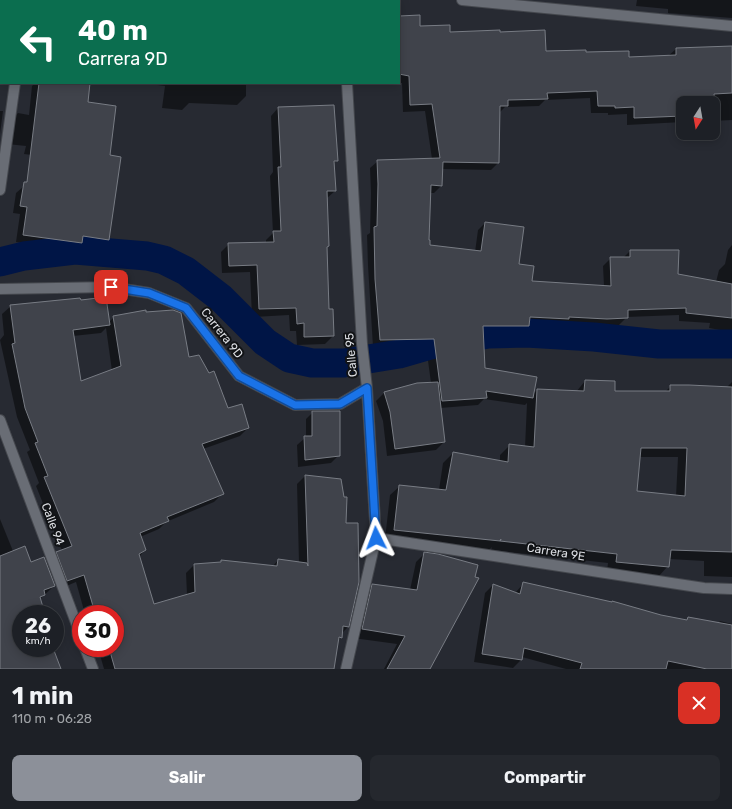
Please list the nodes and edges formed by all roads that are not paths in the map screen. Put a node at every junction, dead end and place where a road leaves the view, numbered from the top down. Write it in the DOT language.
graph roads {
  1 [pos="462,0"];
  2 [pos="732,26"];
  3 [pos="15,84"];
  4 [pos="347,84"];
  5 [pos="0,190"];
  6 [pos="0,288"];
  7 [pos="367,384"];
  8 [pos="0,420"];
  9 [pos="376,538"];
  10 [pos="732,589"];
  11 [pos="72,612"];
  12 [pos="89,657"];
  13 [pos="93,669"];
  14 [pos="346,669"];
  1 -- 2 [label="street"];
  3 -- 5 [label="street"];
  4 -- 7 [label="street, Calle 95"];
  6 -- 7 [label="street, Carrera 9D"];
  7 -- 9 [label="street, Calle 95"];
  8 -- 11 [label="street, Calle 94"];
  9 -- 10 [label="street, Carrera 9E"];
  9 -- 14 [label="street, Calle 95"];
  12 -- 13 [label="street"];
}
